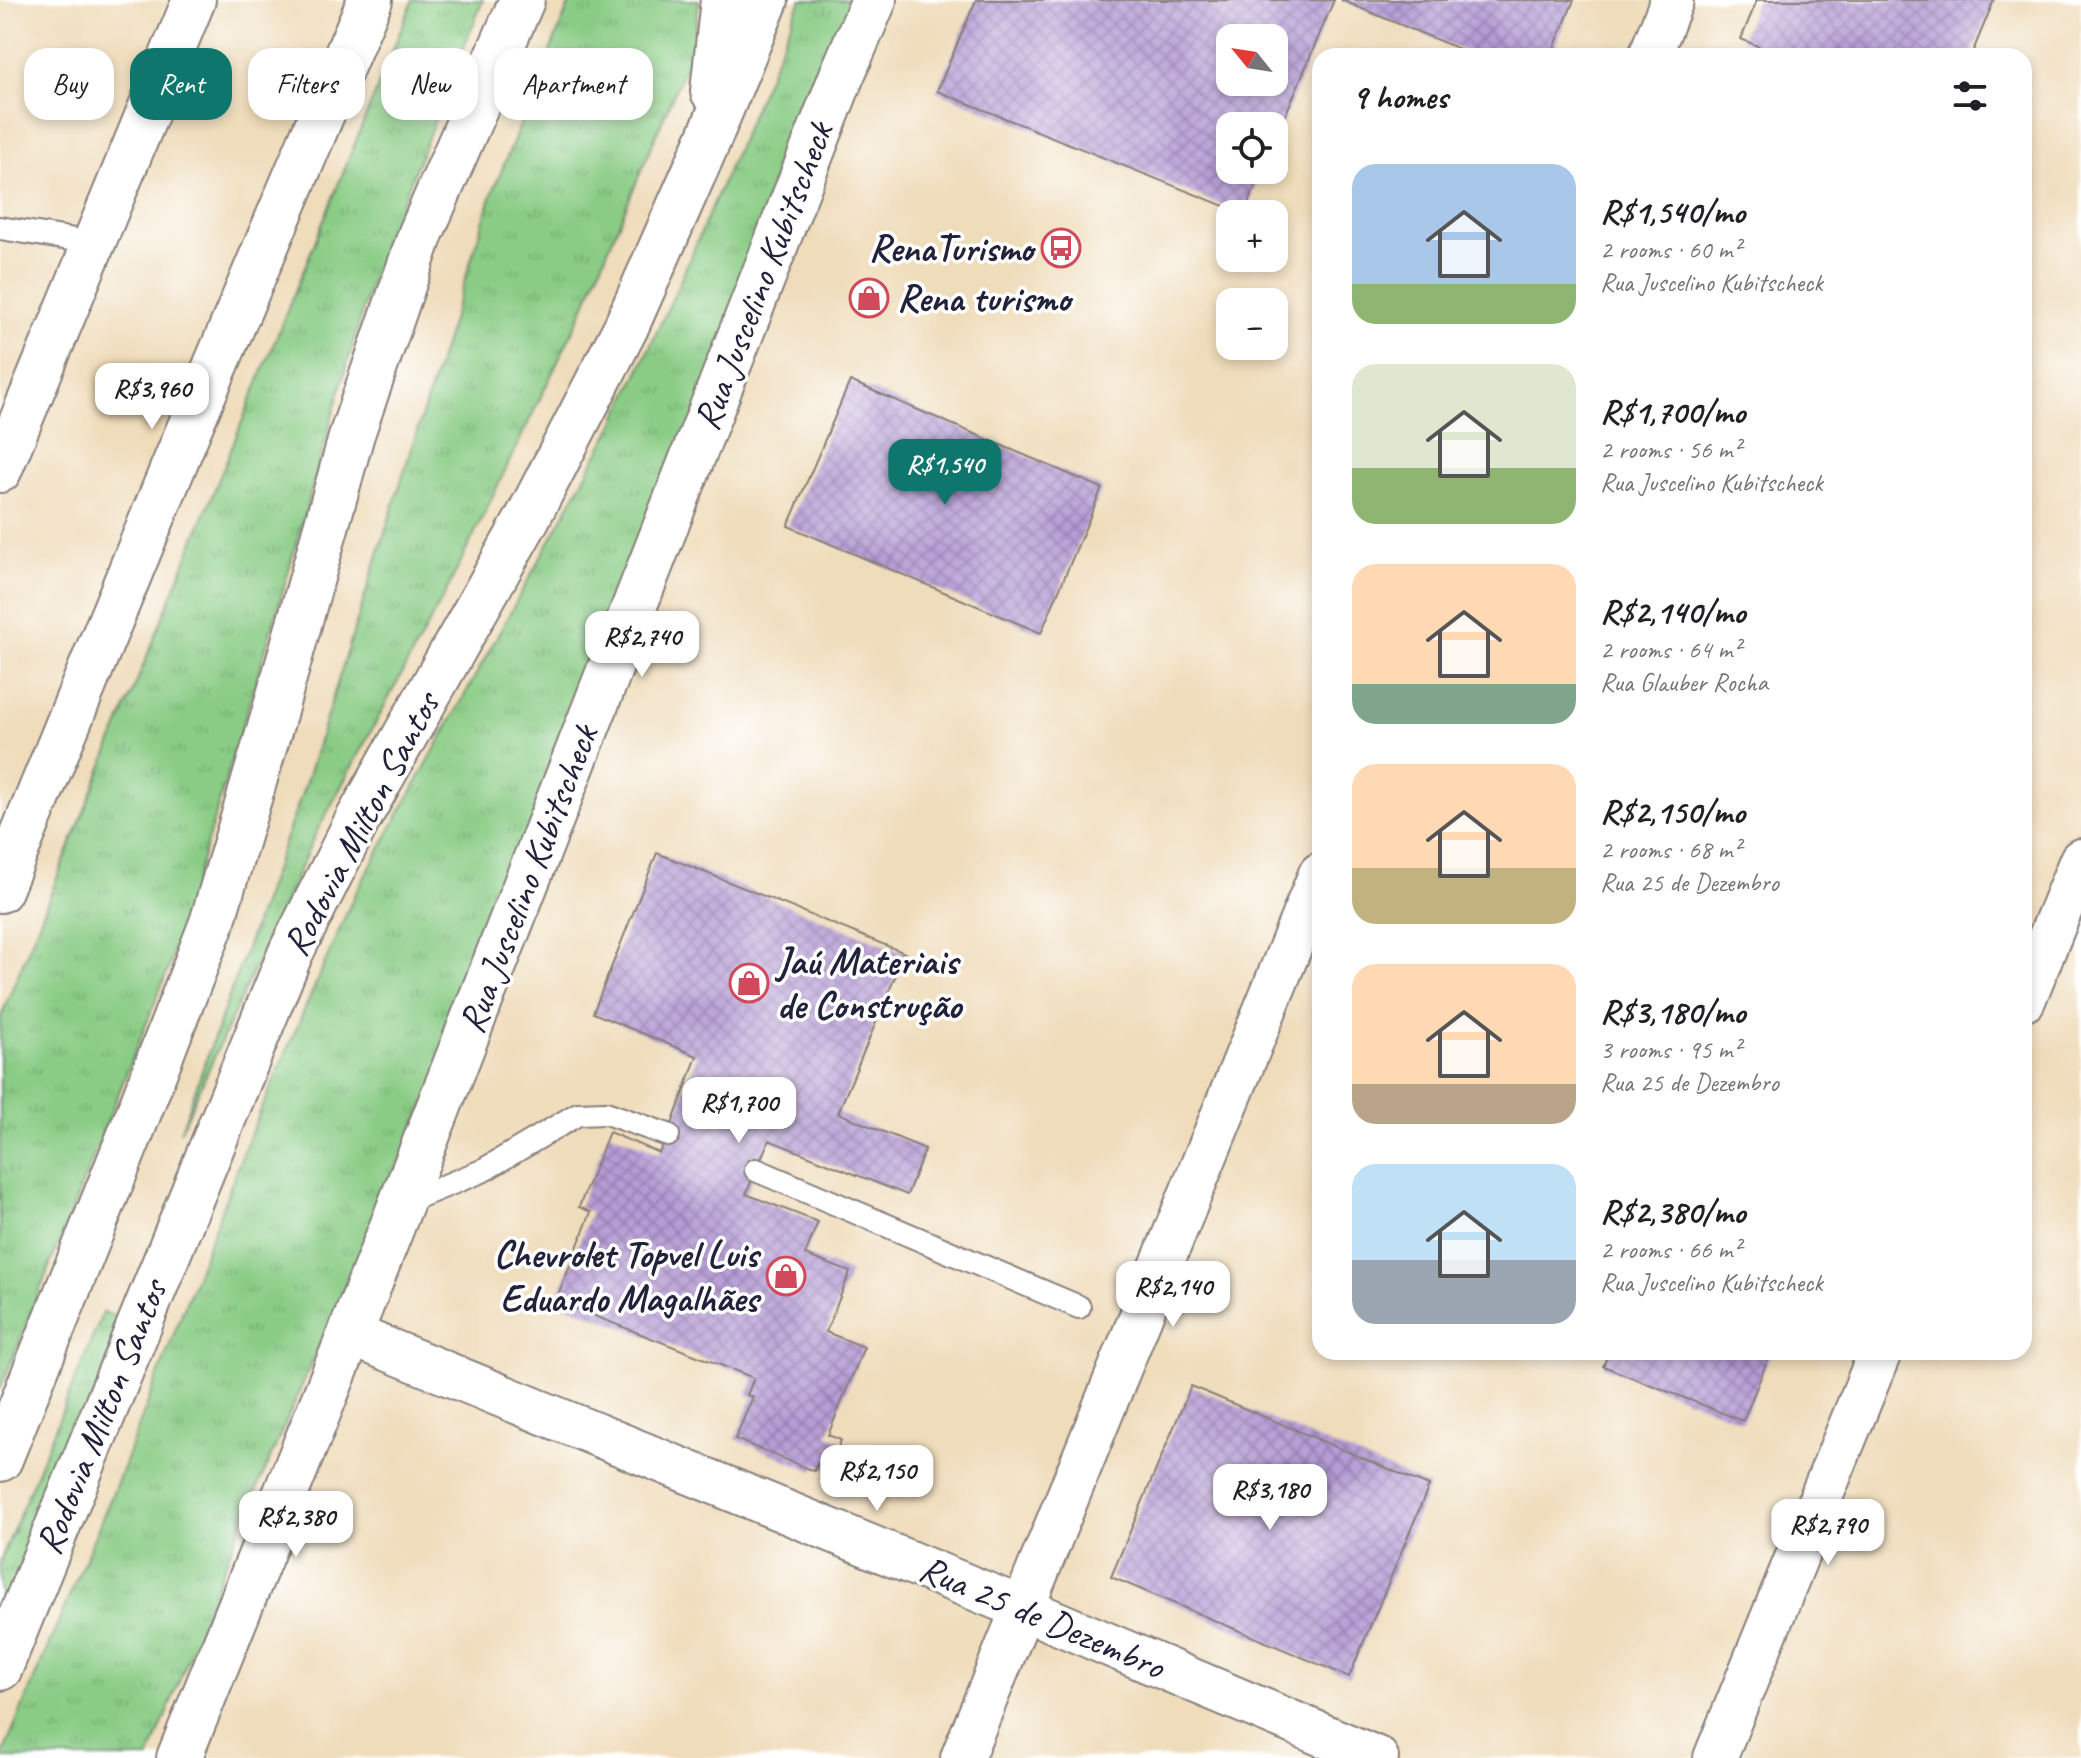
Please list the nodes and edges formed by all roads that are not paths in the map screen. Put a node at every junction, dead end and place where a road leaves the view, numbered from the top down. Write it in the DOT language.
graph roads {
  1 [pos="194,0"];
  2 [pos="370,0"];
  3 [pos="522,0"];
  4 [pos="723,0"];
  5 [pos="766,0"];
  6 [pos="874,0"];
  7 [pos="1672,0"];
  8 [pos="1653,48"];
  9 [pos="708,141"];
  10 [pos="0,228"];
  11 [pos="94,243"];
  12 [pos="0,471"];
  13 [pos="2081,860"];
  14 [pos="0,890"];
  15 [pos="1312,894"];
  16 [pos="2032,980"];
  17 [pos="668,1135"];
  18 [pos="756,1170"];
  19 [pos="401,1203"];
  20 [pos="1079,1307"];
  21 [pos="350,1334"];
  22 [pos="1877,1360"];
  23 [pos="0,1459"];
  24 [pos="1024,1609"];
  25 [pos="0,1668"];
  26 [pos="179,1758"];
  27 [pos="962,1758"];
  28 [pos="1377,1758"];
  29 [pos="1715,1758"];
  1 -- 11 [label="street"];
  2 -- 14 [label="main road"];
  3 -- 23 [label="main road, Rodovia Milton Santos"];
  4 -- 9 [label="main road"];
  5 -- 9 [label="main road, Rodovia Milton Santos"];
  6 -- 19 [label="main road, Rua Juscelino Kubitscheck"];
  7 -- 8 [label="street"];
  9 -- 25 [label="main road, Rodovia Milton Santos"];
  10 -- 11 [label="lane"];
  11 -- 12 [label="street"];
  13 -- 16 [label="street"];
  15 -- 24 [label="street"];
  17 -- 19 [label="lane"];
  18 -- 20 [label="lane"];
  19 -- 21 [label="main road, Rua Juscelino Kubitscheck"];
  21 -- 24 [label="street, Rua 25 de Dezembro"];
  21 -- 26 [label="main road, Rua Juscelino Kubitscheck"];
  22 -- 29 [label="street"];
  24 -- 27 [label="street"];
  24 -- 28 [label="street, Rua 25 de Dezembro"];
}
